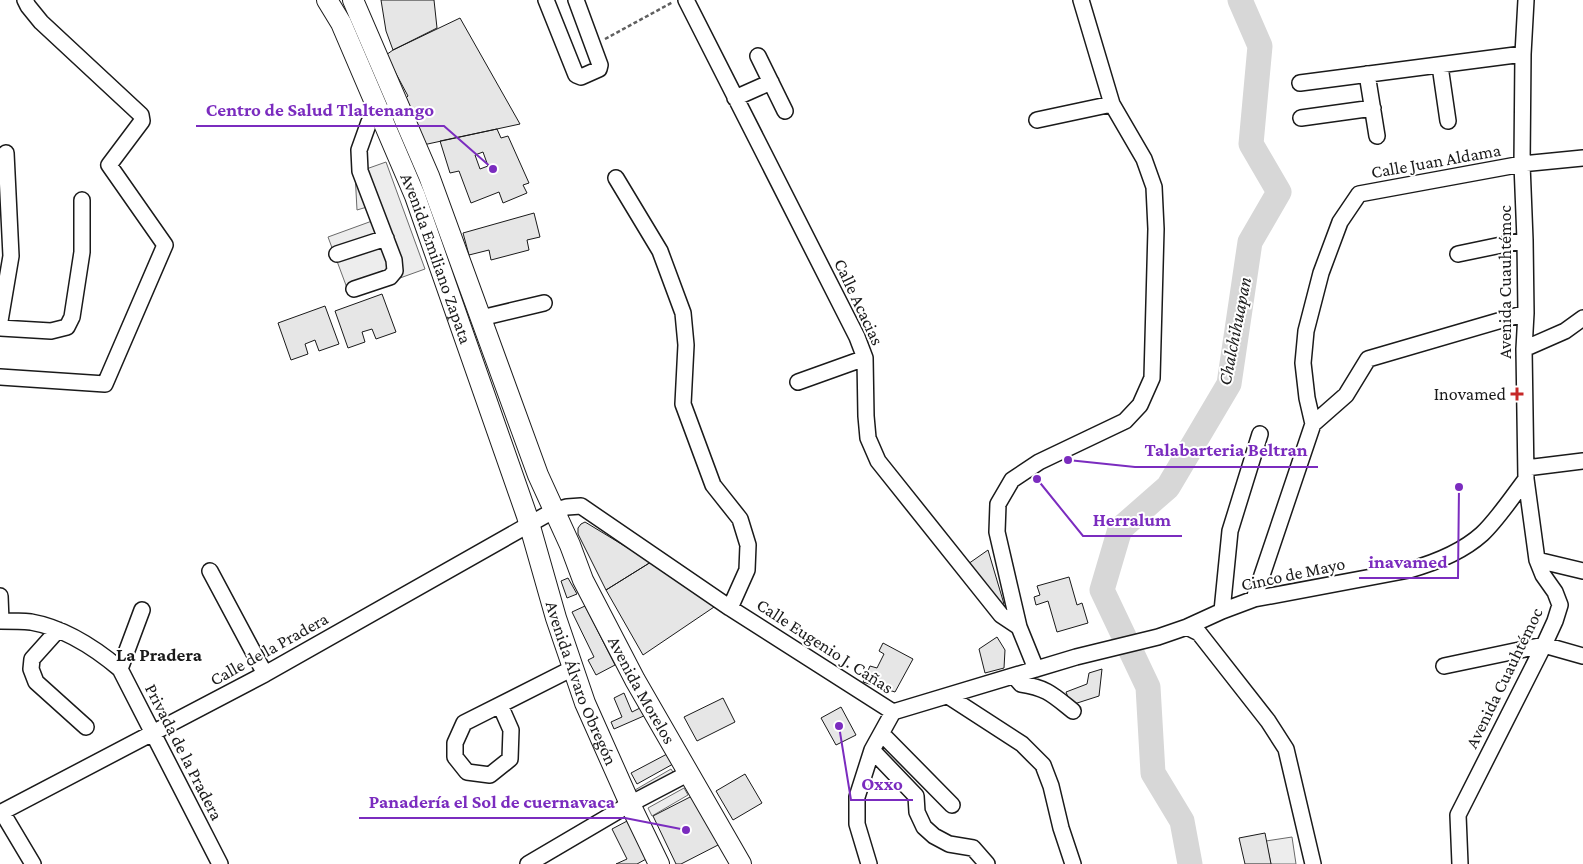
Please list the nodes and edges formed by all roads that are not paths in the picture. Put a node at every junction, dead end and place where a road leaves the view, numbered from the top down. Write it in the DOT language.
graph roads {
  1 [pos="25,0"];
  2 [pos="327,0"];
  3 [pos="353,0"];
  4 [pos="546,0"];
  5 [pos="576,0"];
  6 [pos="686,0"];
  7 [pos="1081,0"];
  8 [pos="1526,0"];
  9 [pos="341,23"];
  10 [pos="1523,54"];
  11 [pos="758,56"];
  12 [pos="1440,66"];
  13 [pos="1368,74"];
  14 [pos="771,82"];
  15 [pos="1300,83"];
  16 [pos="735,98"];
  17 [pos="1112,104"];
  18 [pos="400,108"];
  19 [pos="1373,108"];
  20 [pos="785,111"];
  21 [pos="381,116"];
  22 [pos="1301,118"];
  23 [pos="1037,120"];
  24 [pos="1448,121"];
  25 [pos="1378,136"];
  26 [pos="6,153"];
  27 [pos="1583,158"];
  28 [pos="1522,164"];
  29 [pos="616,178"];
  30 [pos="82,200"];
  31 [pos="386,238"];
  32 [pos="1525,240"];
  33 [pos="337,254"];
  34 [pos="1458,254"];
  35 [pos="354,289"];
  36 [pos="544,303"];
  37 [pos="1526,313"];
  38 [pos="481,318"];
  39 [pos="1583,318"];
  40 [pos="0,321"];
  41 [pos="0,328"];
  42 [pos="1524,349"];
  43 [pos="865,358"];
  44 [pos="0,376"];
  45 [pos="798,382"];
  46 [pos="1313,424"];
  47 [pos="1260,434"];
  48 [pos="1583,461"];
  49 [pos="1526,474"];
  50 [pos="553,511"];
  51 [pos="530,524"];
  52 [pos="1537,560"];
  53 [pos="210,571"];
  54 [pos="1583,571"];
  55 [pos="0,596"];
  56 [pos="1254,599"];
  57 [pos="730,608"];
  58 [pos="142,610"];
  59 [pos="1222,611"];
  60 [pos="0,621"];
  61 [pos="1019,627"];
  62 [pos="1187,627"];
  63 [pos="58,630"];
  64 [pos="1544,645"];
  65 [pos="1583,656"];
  66 [pos="1444,666"];
  67 [pos="573,668"];
  68 [pos="120,669"];
  69 [pos="1036,669"];
  70 [pos="265,674"];
  71 [pos="1014,676"];
  72 [pos="948,696"];
  73 [pos="500,705"];
  74 [pos="1073,711"];
  75 [pos="893,712"];
  76 [pos="86,727"];
  77 [pos="154,733"];
  78 [pos="882,734"];
  79 [pos="872,750"];
  80 [pos="689,773"];
  81 [pos="630,804"];
  82 [pos="952,805"];
  83 [pos="1,812"];
  84 [pos="33,864"];
  85 [pos="220,864"];
  86 [pos="528,864"];
  87 [pos="660,864"];
  88 [pos="741,864"];
  89 [pos="869,864"];
  90 [pos="987,864"];
  91 [pos="1073,864"];
  92 [pos="1313,864"];
  93 [pos="1460,864"];
  1 -- 44 [label="street"];
  2 -- 9 [label="main road, Avenida Emiliano Zapata"];
  3 -- 9 [label="street"];
  3 -- 18 [label="main road, Avenida Emiliano Zapata"];
  4 -- 5 [label="street"];
  6 -- 16 [label="street, Calle Acacias"];
  7 -- 17 [label="street"];
  8 -- 10 [label="street, Avenida Cuauhtémoc"];
  9 -- 21 [label="main road, Avenida Emiliano Zapata"];
  10 -- 12 [label="street"];
  10 -- 28 [label="street, Avenida Cuauhtémoc"];
  11 -- 14 [label="street"];
  12 -- 13 [label="street"];
  12 -- 24 [label="street"];
  13 -- 15 [label="street"];
  13 -- 19 [label="street"];
  14 -- 16 [label="street"];
  14 -- 20 [label="street"];
  16 -- 43 [label="street, Calle Acacias"];
  17 -- 23 [label="street"];
  17 -- 61 [label="street"];
  18 -- 21 [label="street"];
  18 -- 38 [label="main road, Avenida Emiliano Zapata"];
  19 -- 22 [label="street"];
  19 -- 25 [label="street"];
  21 -- 31 [label="street"];
  21 -- 51 [label="main road, Avenida Emiliano Zapata"];
  26 -- 40 [label="street"];
  27 -- 28 [label="street, Calle Juan Aldama"];
  28 -- 32 [label="street, Avenida Cuauhtémoc"];
  28 -- 46 [label="street, Calle Juan Aldama"];
  29 -- 57 [label="street"];
  30 -- 41 [label="street"];
  31 -- 33 [label="street"];
  31 -- 35 [label="street"];
  32 -- 34 [label="street"];
  32 -- 37 [label="street, Avenida Cuauhtémoc"];
  36 -- 38 [label="street"];
  37 -- 42 [label="street, Avenida Cuauhtémoc"];
  37 -- 46 [label="street"];
  38 -- 50 [label="main road, Avenida Emiliano Zapata"];
  39 -- 42 [label="street"];
  42 -- 49 [label="street, Avenida Cuauhtémoc"];
  43 -- 45 [label="street"];
  43 -- 61 [label="street, Calle Acacias"];
  46 -- 56 [label="street"];
  47 -- 59 [label="street"];
  48 -- 49 [label="street"];
  49 -- 52 [label="street, Avenida Cuauhtémoc"];
  49 -- 56 [label="street, Cinco de Mayo"];
  50 -- 51 [label="street, Calle de la Pradera"];
  50 -- 57 [label="street, Calle Eugenio J. Cañas"];
  50 -- 80 [label="main road, Avenida Morelos"];
  51 -- 67 [label="main road, Avenida Álvaro Obregón"];
  51 -- 70 [label="street, Calle de la Pradera"];
  52 -- 54 [label="street"];
  52 -- 64 [label="street, Avenida Cuauhtémoc"];
  53 -- 70 [label="street"];
  55 -- 60 [label="street"];
  56 -- 59 [label="street, Cinco de Mayo"];
  57 -- 75 [label="street, Calle Eugenio J. Cañas"];
  58 -- 68 [label="street"];
  59 -- 62 [label="street, Cinco de Mayo"];
  60 -- 63 [label="street, Privada de la Pradera"];
  61 -- 69 [label="street"];
  62 -- 69 [label="street, Calle Eugenio J. Cañas"];
  62 -- 92 [label="street"];
  63 -- 68 [label="street, Privada de la Pradera"];
  63 -- 76 [label="street"];
  64 -- 65 [label="street"];
  64 -- 66 [label="street"];
  64 -- 93 [label="street, Avenida Cuauhtémoc"];
  67 -- 73 [label="street"];
  67 -- 81 [label="main road, Avenida Álvaro Obregón"];
  68 -- 77 [label="street, Privada de la Pradera"];
  69 -- 71 [label="street, Calle Eugenio J. Cañas"];
  70 -- 77 [label="street, Calle de la Pradera"];
  71 -- 72 [label="street, Calle Eugenio J. Cañas"];
  71 -- 74 [label="street"];
  72 -- 75 [label="street, Calle Eugenio J. Cañas"];
  72 -- 91 [label="street"];
  73 -- 73 [label="street"];
  75 -- 78 [label="street"];
  77 -- 83 [label="street, Calle de la Pradera"];
  77 -- 85 [label="street, Privada de la Pradera"];
  78 -- 79 [label="street"];
  78 -- 82 [label="street"];
  79 -- 89 [label="street"];
  79 -- 90 [label="street"];
  80 -- 81 [label="street"];
  80 -- 88 [label="main road, Avenida Morelos"];
  81 -- 86 [label="street"];
  81 -- 87 [label="main road, Avenida Álvaro Obregón"];
  83 -- 84 [label="street"];
}
